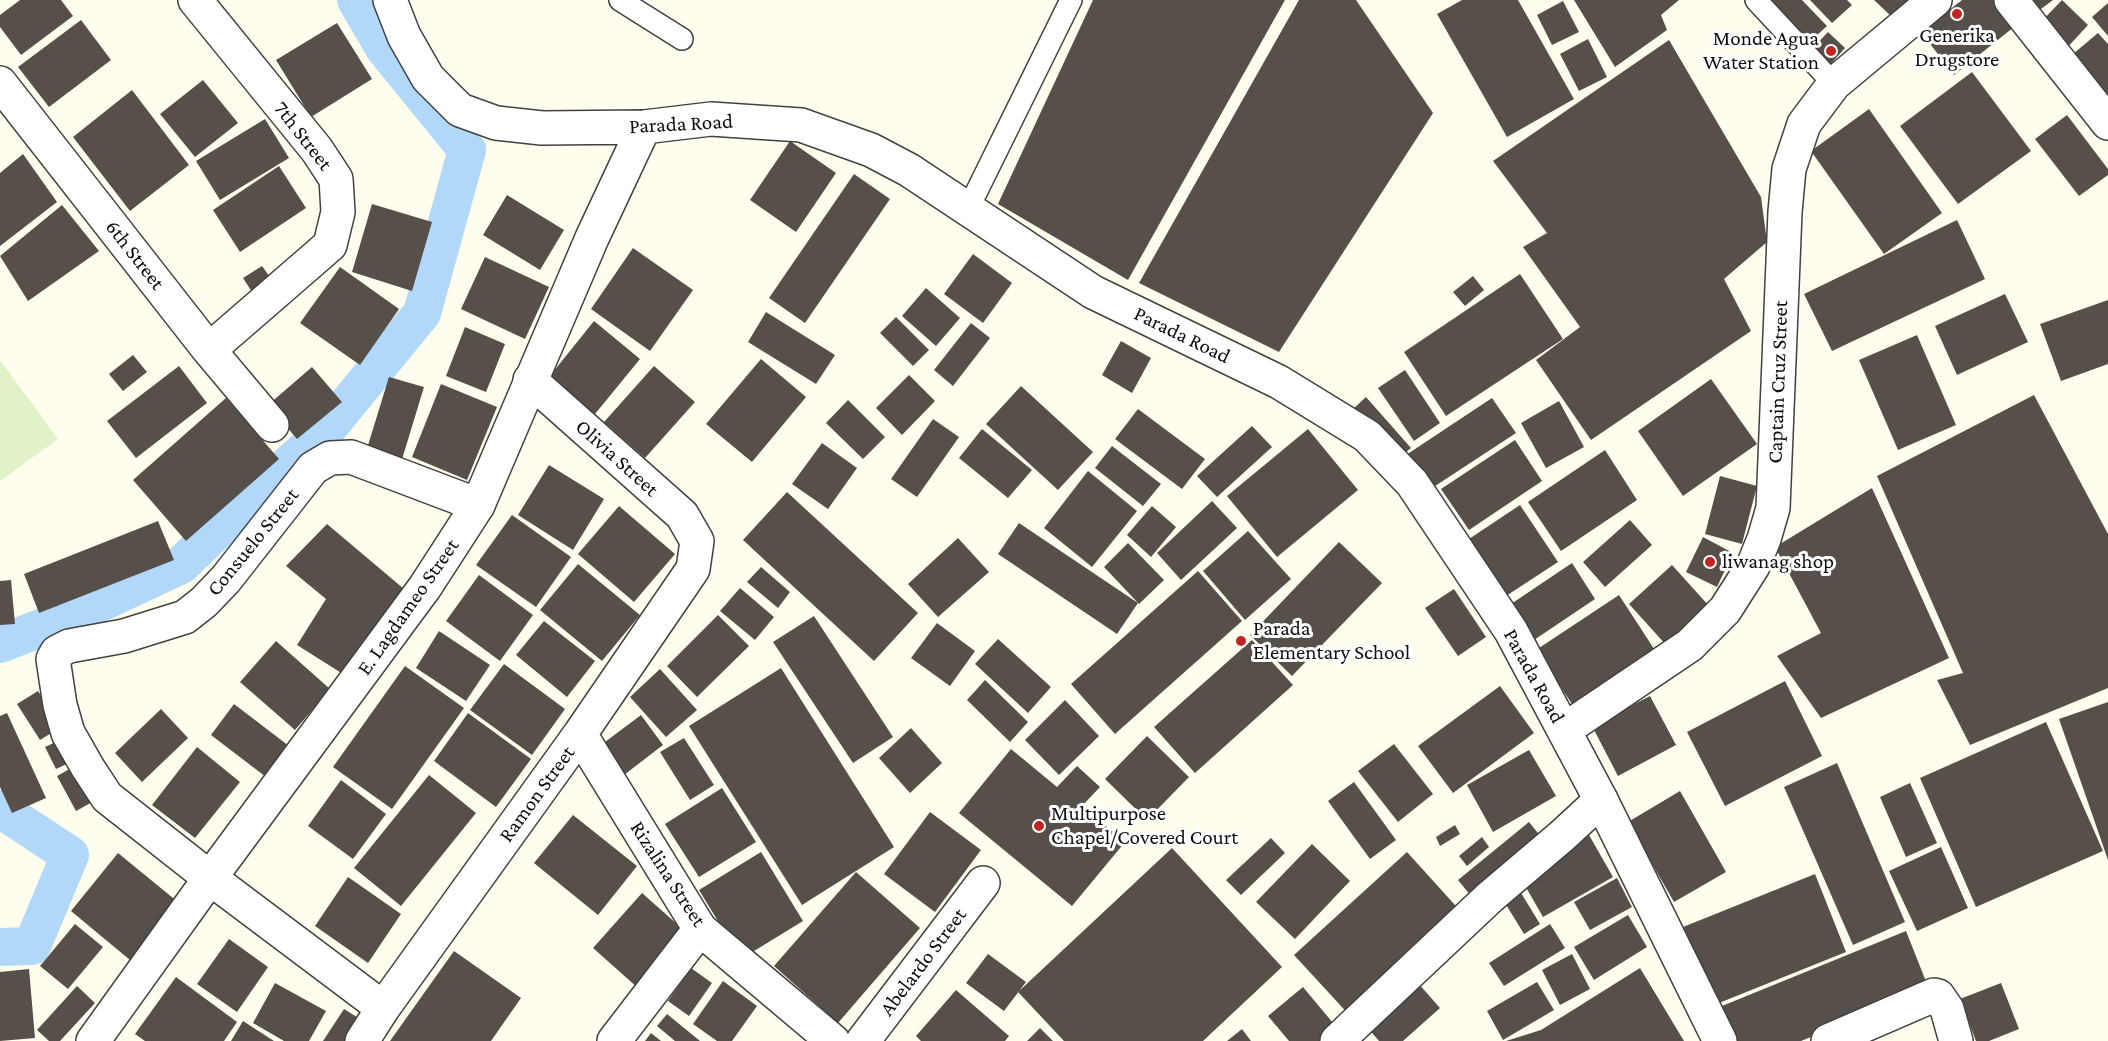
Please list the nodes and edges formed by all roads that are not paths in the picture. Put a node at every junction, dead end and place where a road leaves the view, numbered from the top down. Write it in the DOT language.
graph roads {
  1 [pos="195,0"];
  2 [pos="390,0"];
  3 [pos="620,0"];
  4 [pos="1071,0"];
  5 [pos="1756,0"];
  6 [pos="1935,0"];
  7 [pos="2011,0"];
  8 [pos="682,39"];
  9 [pos="0,83"];
  10 [pos="1834,84"];
  11 [pos="2108,123"];
  12 [pos="644,127"];
  13 [pos="968,209"];
  14 [pos="209,350"];
  15 [pos="530,381"];
  16 [pos="272,425"];
  17 [pos="478,505"];
  18 [pos="697,541"];
  19 [pos="1564,730"];
  20 [pos="580,734"];
  21 [pos="1600,800"];
  22 [pos="210,878"];
  23 [pos="983,883"];
  24 [pos="700,929"];
  25 [pos="383,1008"];
  26 [pos="93,1041"];
  27 [pos="362,1041"];
  28 [pos="614,1041"];
  29 [pos="833,1041"];
  30 [pos="863,1041"];
  31 [pos="1337,1041"];
  32 [pos="1720,1041"];
  33 [pos="1828,1041"];
  34 [pos="1956,1041"];
  1 -- 14 [label="street, 7th Street"];
  2 -- 12 [label="street, Parada Road"];
  3 -- 8 [label="lane"];
  4 -- 13 [label="lane"];
  5 -- 10 [label="lane"];
  6 -- 10 [label="street, Captain Cruz Street"];
  7 -- 11 [label="street"];
  9 -- 14 [label="street, 6th Street"];
  10 -- 19 [label="street, Captain Cruz Street"];
  12 -- 13 [label="street, Parada Road"];
  12 -- 15 [label="street, E. Lagdameo Street"];
  13 -- 19 [label="street, Parada Road"];
  14 -- 16 [label="street, 6th Street"];
  15 -- 17 [label="street, E. Lagdameo Street"];
  15 -- 18 [label="street, Olivia Street"];
  17 -- 22 [label="street, E. Lagdameo Street"];
  17 -- 22 [label="street, Consuelo Street"];
  18 -- 20 [label="street, Ramon Street"];
  19 -- 21 [label="street, Parada Road"];
  20 -- 24 [label="street, Rizalina Street"];
  20 -- 25 [label="street, Ramon Street"];
  21 -- 31 [label="street"];
  21 -- 32 [label="street, Parada Road"];
  22 -- 25 [label="street, Consuelo Street"];
  22 -- 26 [label="street, E. Lagdameo Street"];
  23 -- 30 [label="street, Abelardo Street"];
  24 -- 28 [label="street"];
  24 -- 29 [label="street, Rizalina Street"];
  25 -- 27 [label="street, Ramon Street"];
  33 -- 34 [label="street"];
}
